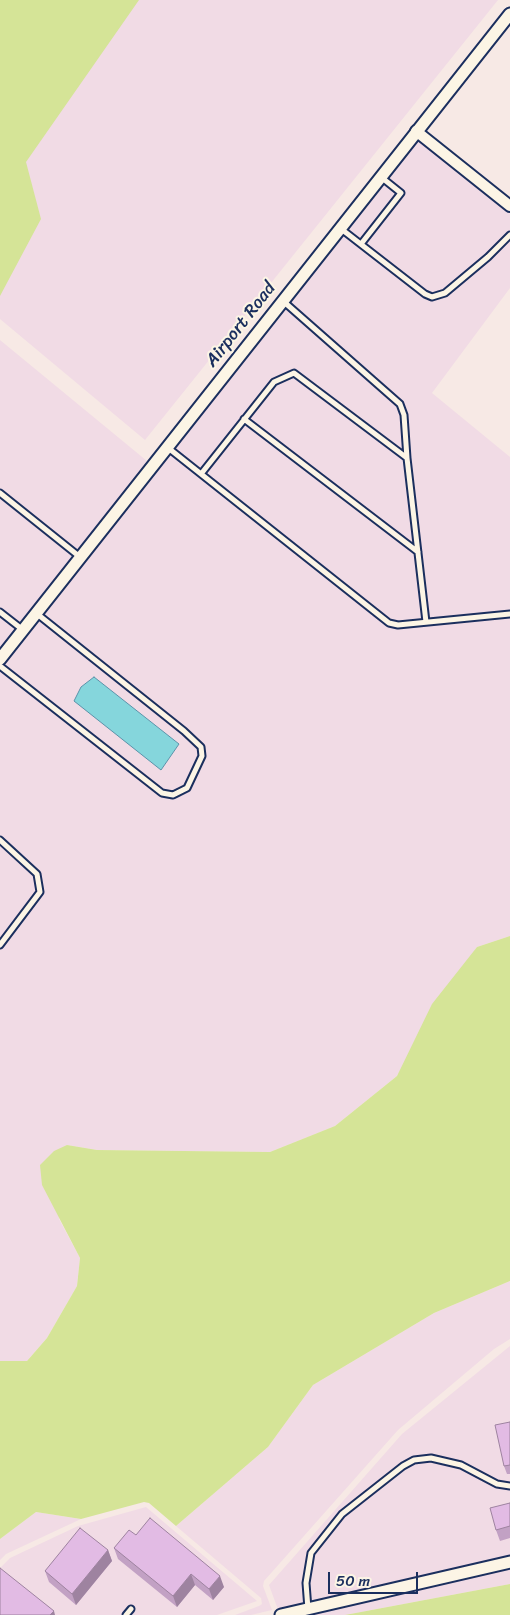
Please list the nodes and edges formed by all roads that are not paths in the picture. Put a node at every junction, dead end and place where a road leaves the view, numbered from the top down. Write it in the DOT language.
graph roads {
  1 [pos="510,14"];
  2 [pos="416,131"];
  3 [pos="380,177"];
  4 [pos="510,206"];
  5 [pos="340,228"];
  6 [pos="510,235"];
  7 [pos="360,244"];
  8 [pos="282,301"];
  9 [pos="244,419"];
  10 [pos="167,447"];
  11 [pos="407,458"];
  12 [pos="201,474"];
  13 [pos="0,493"];
  14 [pos="418,552"];
  15 [pos="80,558"];
  16 [pos="0,612"];
  17 [pos="36,613"];
  18 [pos="510,614"];
  19 [pos="426,622"];
  20 [pos="23,630"];
  21 [pos="0,659"];
  22 [pos="0,666"];
  23 [pos="0,840"];
  24 [pos="0,944"];
  25 [pos="510,1486"];
  26 [pos="510,1562"];
  27 [pos="131,1609"];
  28 [pos="308,1609"];
  29 [pos="126,1615"];
  30 [pos="281,1615"];
  1 -- 2 [label="street, Airport Road"];
  2 -- 3 [label="street, Airport Road"];
  2 -- 4 [label="street"];
  3 -- 5 [label="street, Airport Road"];
  3 -- 7 [label="lane"];
  5 -- 7 [label="lane"];
  5 -- 8 [label="street, Airport Road"];
  6 -- 7 [label="lane"];
  8 -- 10 [label="street, Airport Road"];
  8 -- 11 [label="lane"];
  9 -- 11 [label="lane"];
  9 -- 12 [label="lane"];
  9 -- 14 [label="lane"];
  10 -- 12 [label="lane"];
  10 -- 15 [label="street, Airport Road"];
  11 -- 14 [label="lane"];
  12 -- 19 [label="lane"];
  13 -- 15 [label="lane"];
  14 -- 19 [label="lane"];
  15 -- 17 [label="street, Airport Road"];
  16 -- 20 [label="lane"];
  17 -- 20 [label="street, Airport Road"];
  17 -- 22 [label="lane"];
  18 -- 19 [label="lane"];
  20 -- 21 [label="street, Airport Road"];
  23 -- 24 [label="lane"];
  25 -- 28 [label="lane"];
  26 -- 28 [label="street"];
  27 -- 29 [label="lane"];
  28 -- 30 [label="street"];
}
